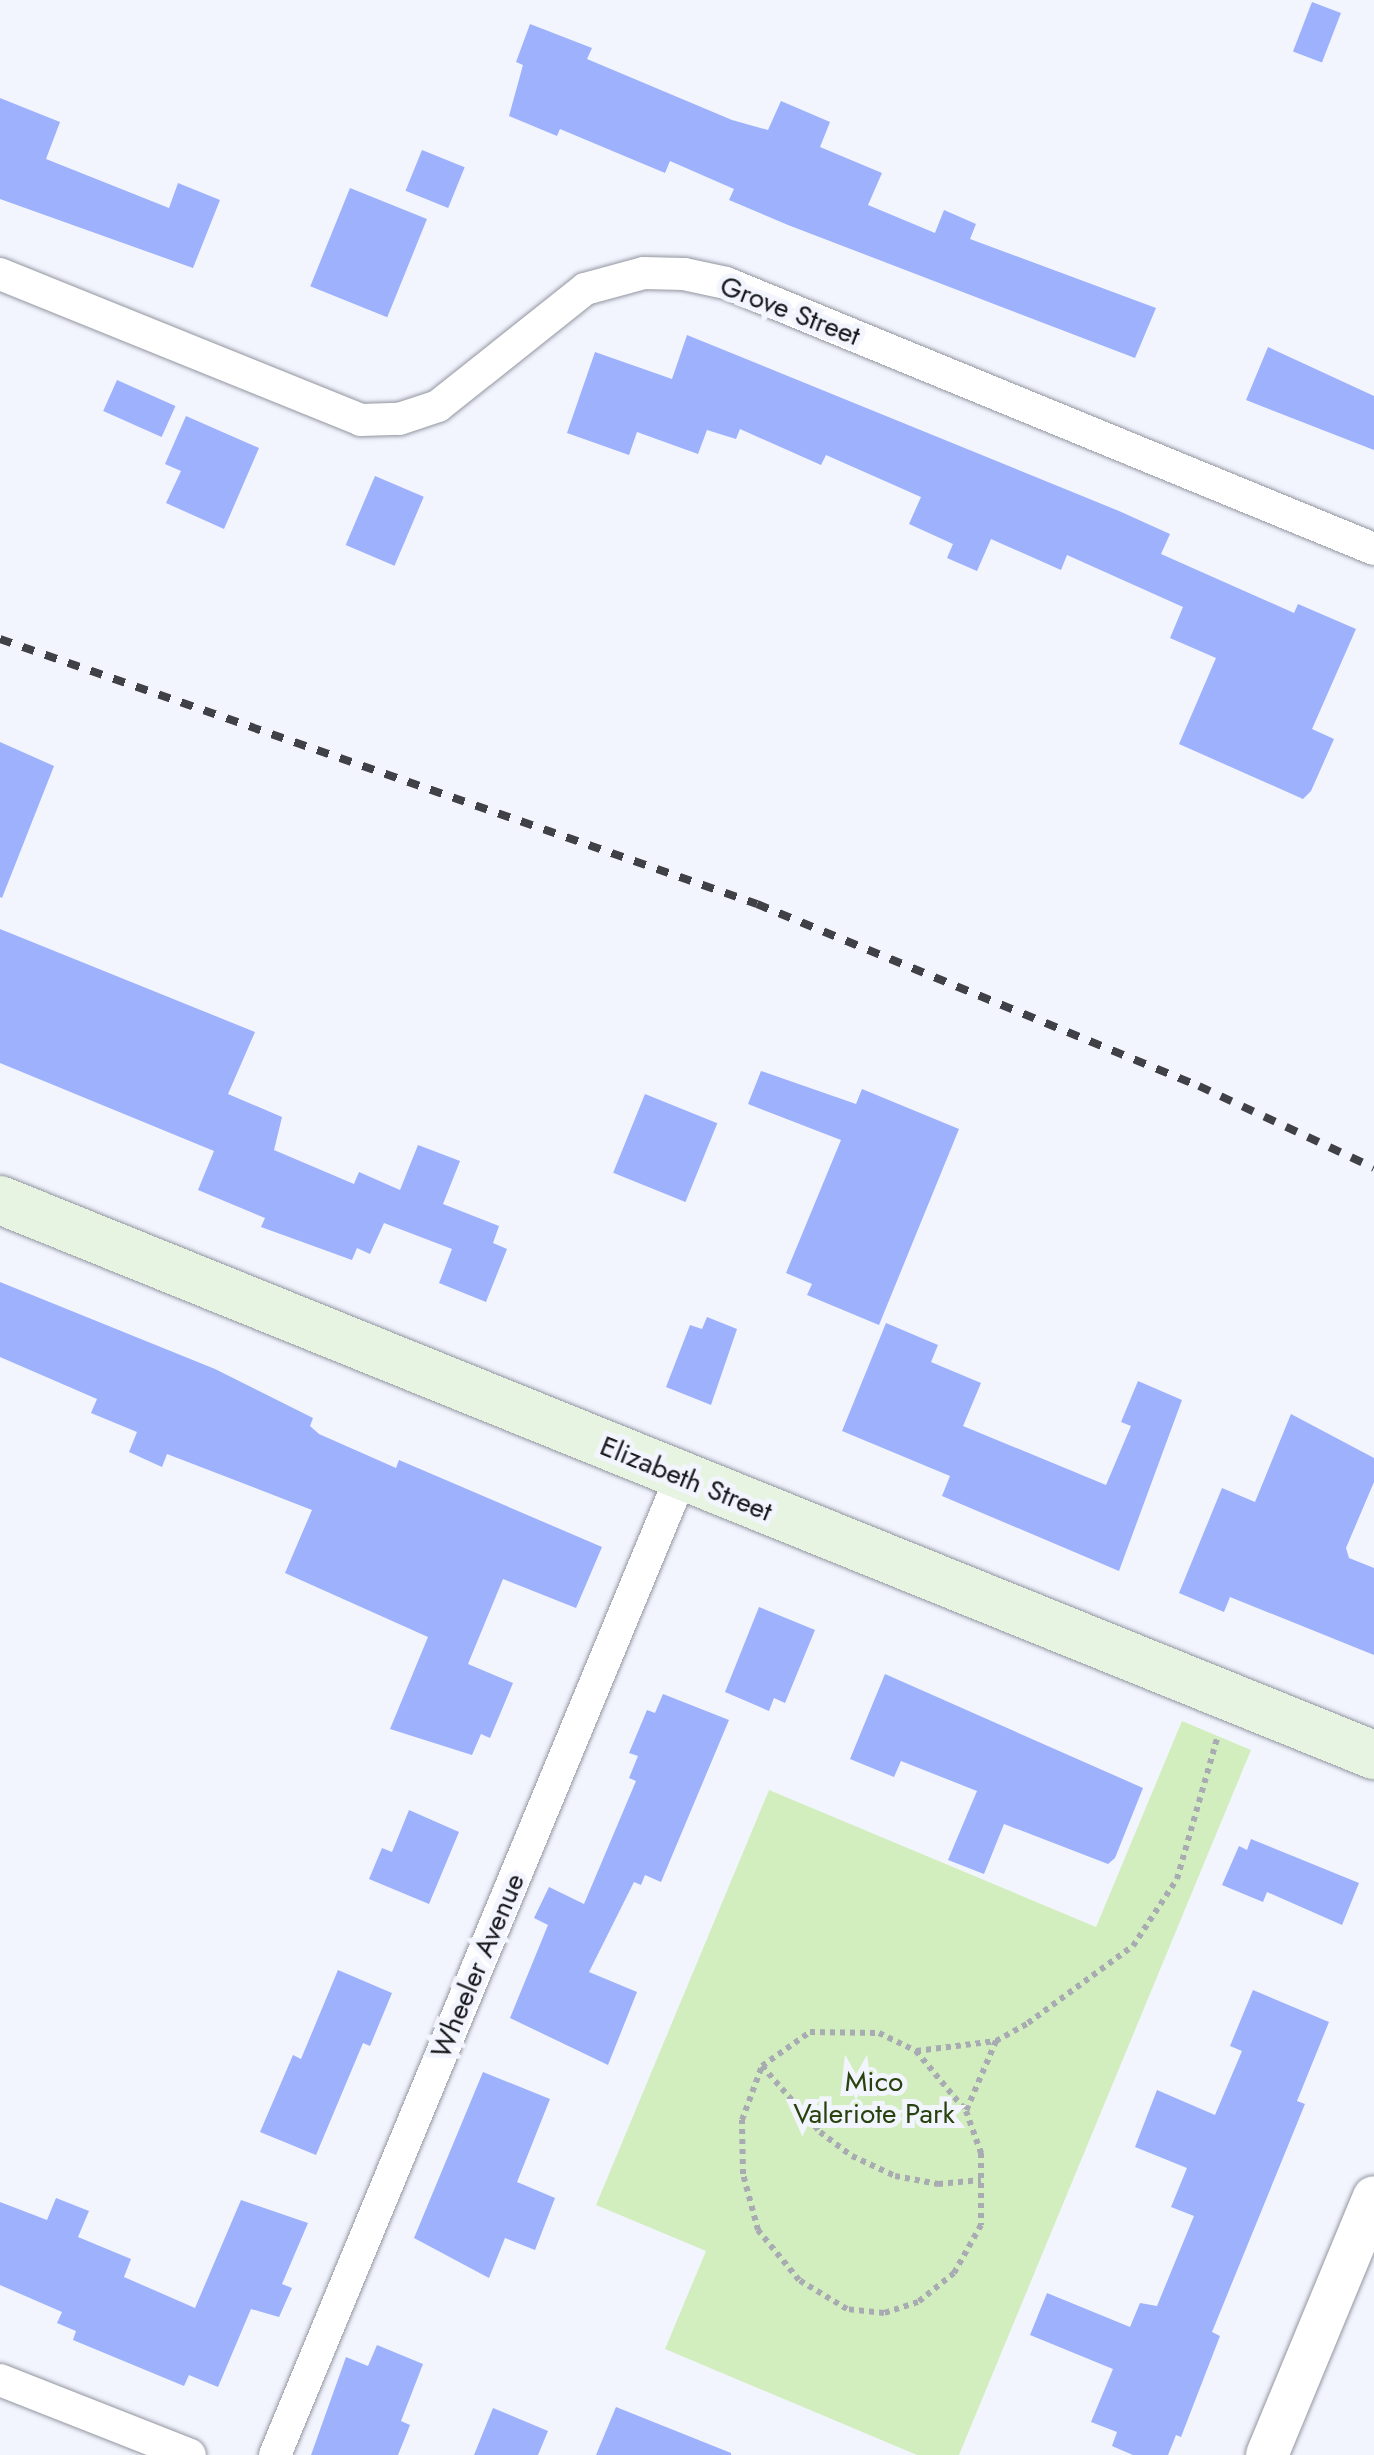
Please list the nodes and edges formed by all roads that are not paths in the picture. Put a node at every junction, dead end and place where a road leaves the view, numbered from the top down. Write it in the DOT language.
graph roads {
  1 [pos="0,274"];
  2 [pos="1374,549"];
  3 [pos="0,1200"];
  4 [pos="681,1477"];
  5 [pos="1374,1755"];
  6 [pos="1374,2197"];
  7 [pos="0,2380"];
  8 [pos="190,2455"];
  9 [pos="275,2455"];
  10 [pos="1267,2455"];
  1 -- 2 [label="street, Grove Street"];
  3 -- 4 [label="main road, Elizabeth Street"];
  4 -- 5 [label="main road, Elizabeth Street"];
  4 -- 9 [label="street, Wheeler Avenue"];
  6 -- 10 [label="street"];
  7 -- 8 [label="street"];
}
